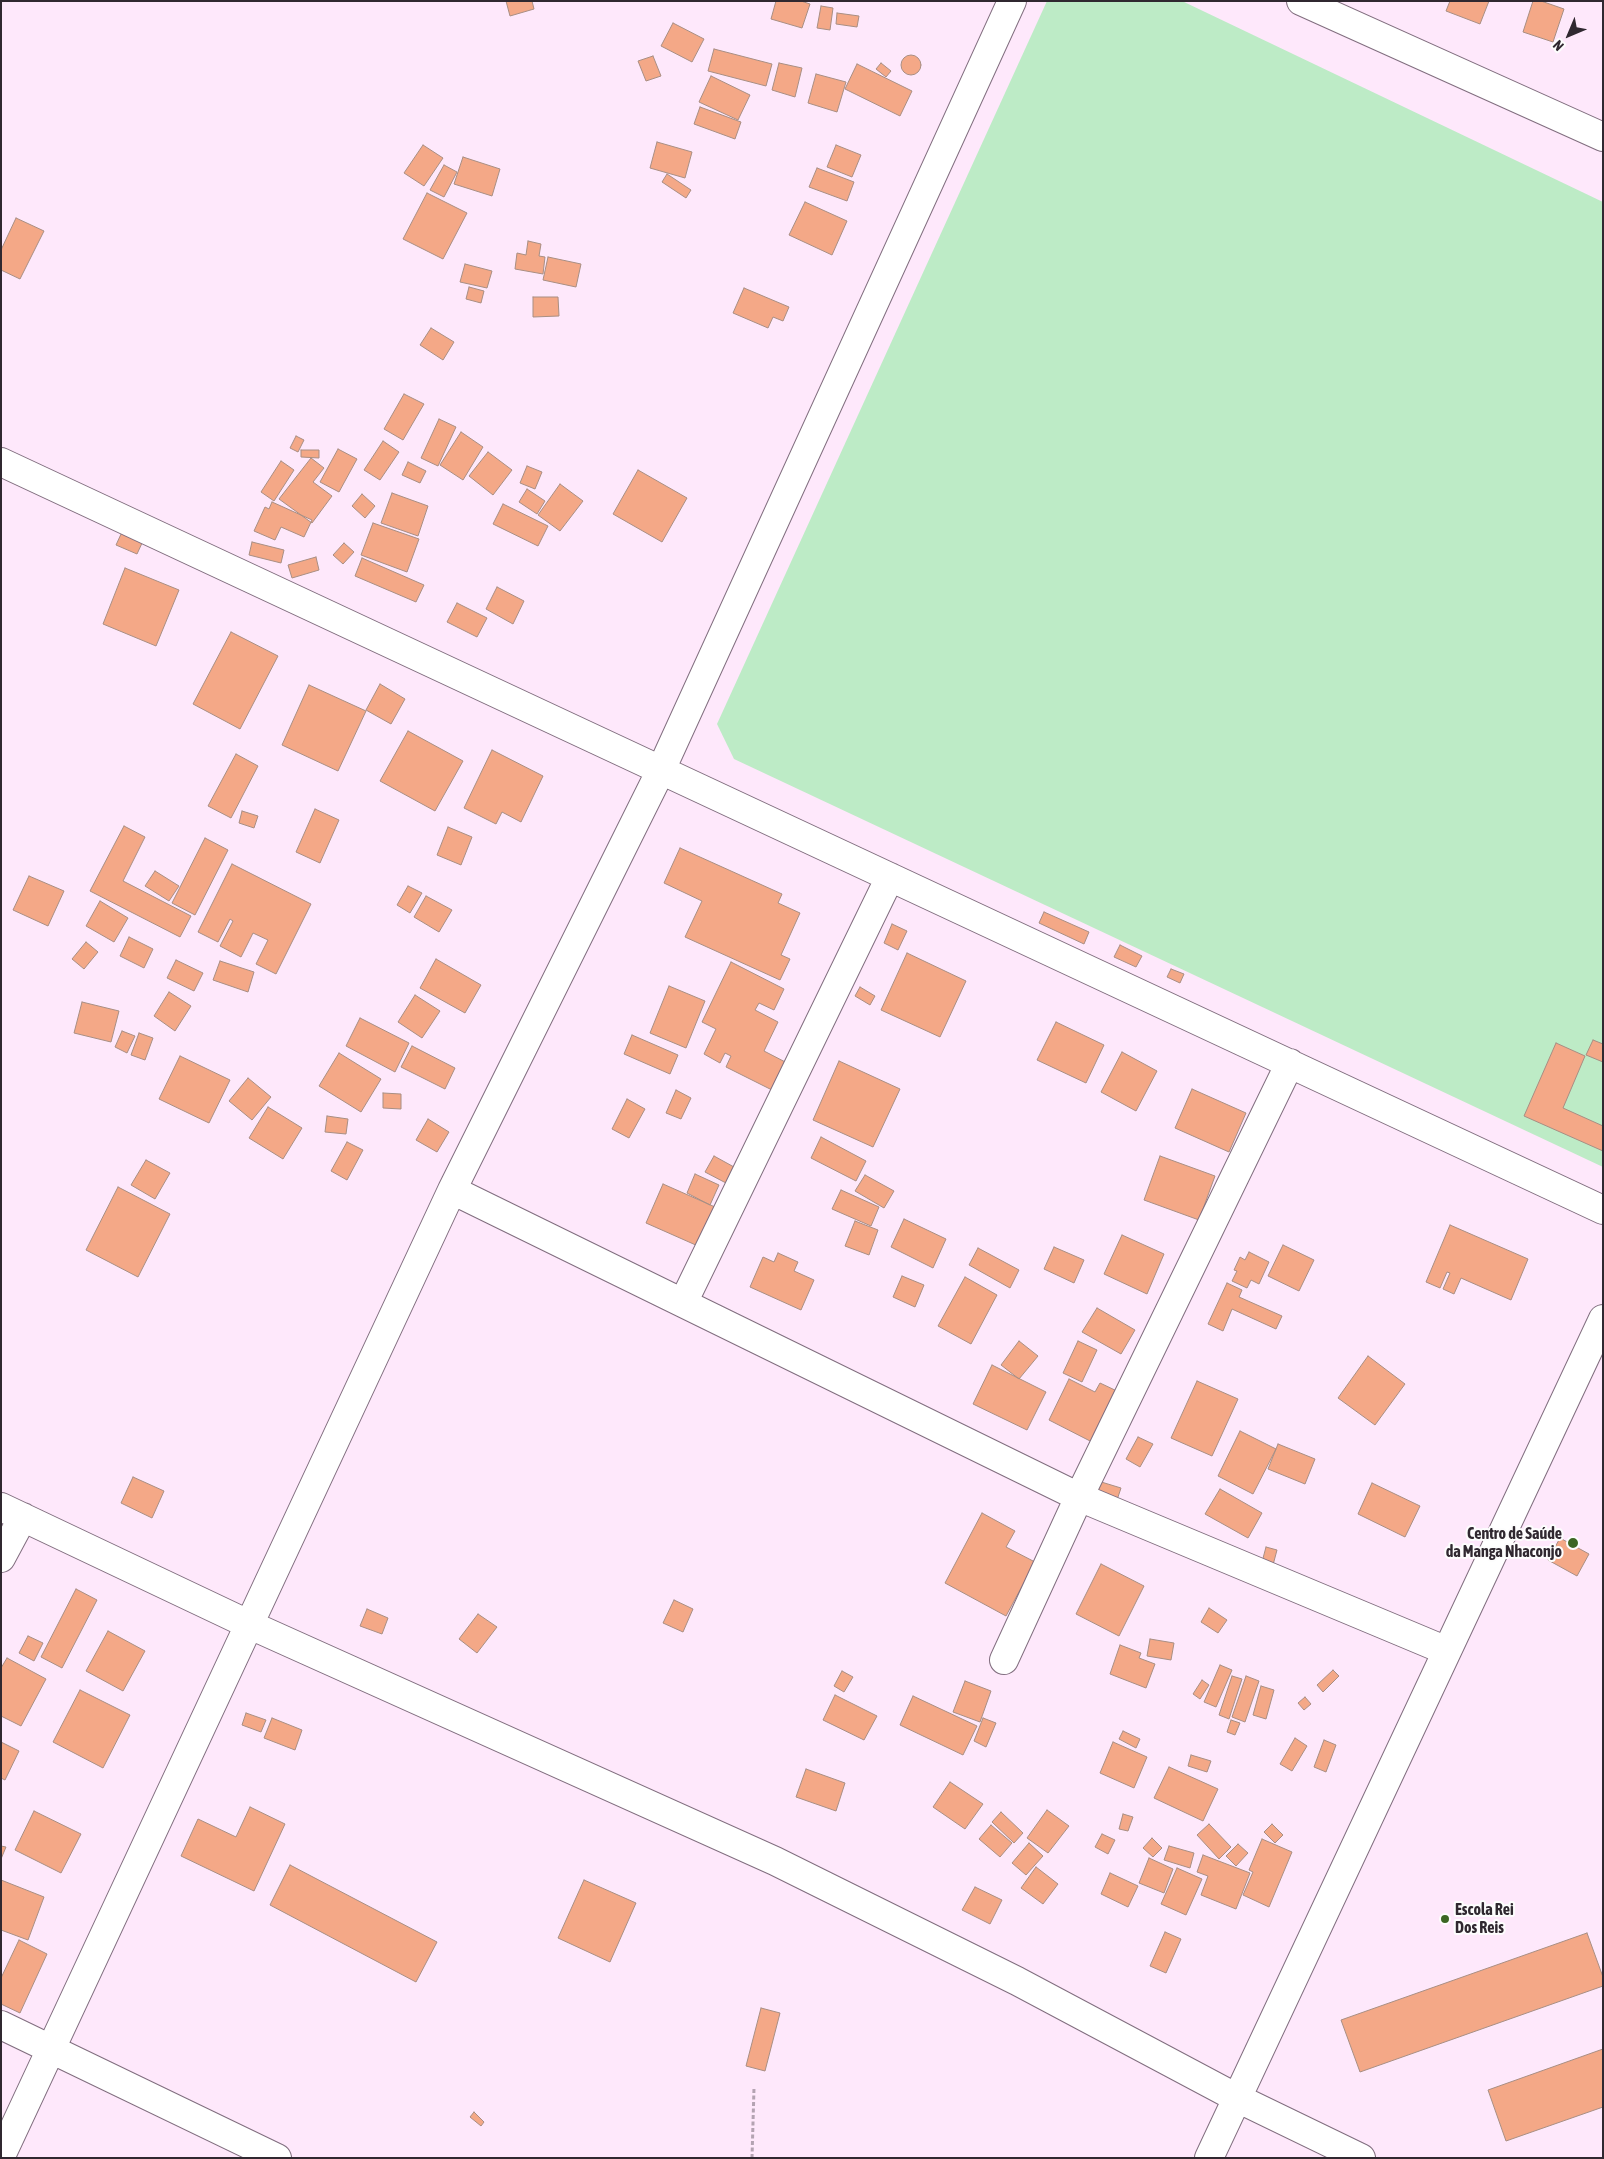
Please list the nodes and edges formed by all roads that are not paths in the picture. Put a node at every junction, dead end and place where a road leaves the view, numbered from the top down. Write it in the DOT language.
graph roads {
  1 [pos="1012,1"];
  2 [pos="1302,1"];
  3 [pos="1603,137"];
  4 [pos="1,462"];
  5 [pos="661,770"];
  6 [pos="890,877"];
  7 [pos="1290,1063"];
  8 [pos="452,1190"];
  9 [pos="1603,1210"];
  10 [pos="684,1304"];
  11 [pos="1603,1319"];
  12 [pos="1079,1497"];
  13 [pos="12,1512"];
  14 [pos="1,1558"];
  15 [pos="248,1624"];
  16 [pos="1447,1651"];
  17 [pos="1004,1660"];
  18 [pos="1,2025"];
  19 [pos="51,2048"];
  20 [pos="1237,2098"];
  21 [pos="1,2156"];
  22 [pos="277,2158"];
  23 [pos="1209,2158"];
  24 [pos="1361,2158"];
  1 -- 5 [label="street"];
  2 -- 3 [label="street"];
  4 -- 5 [label="street"];
  5 -- 6 [label="street"];
  5 -- 8 [label="street"];
  6 -- 7 [label="street"];
  6 -- 10 [label="street"];
  7 -- 9 [label="street"];
  7 -- 12 [label="street"];
  8 -- 10 [label="street"];
  8 -- 15 [label="street"];
  10 -- 12 [label="street"];
  11 -- 16 [label="street"];
  12 -- 16 [label="street"];
  12 -- 17 [label="street"];
  13 -- 14 [label="street"];
  13 -- 15 [label="street"];
  15 -- 19 [label="street"];
  15 -- 20 [label="street"];
  16 -- 20 [label="street"];
  18 -- 19 [label="street"];
  19 -- 21 [label="street"];
  19 -- 22 [label="street"];
  20 -- 23 [label="street"];
  20 -- 24 [label="street"];
}
